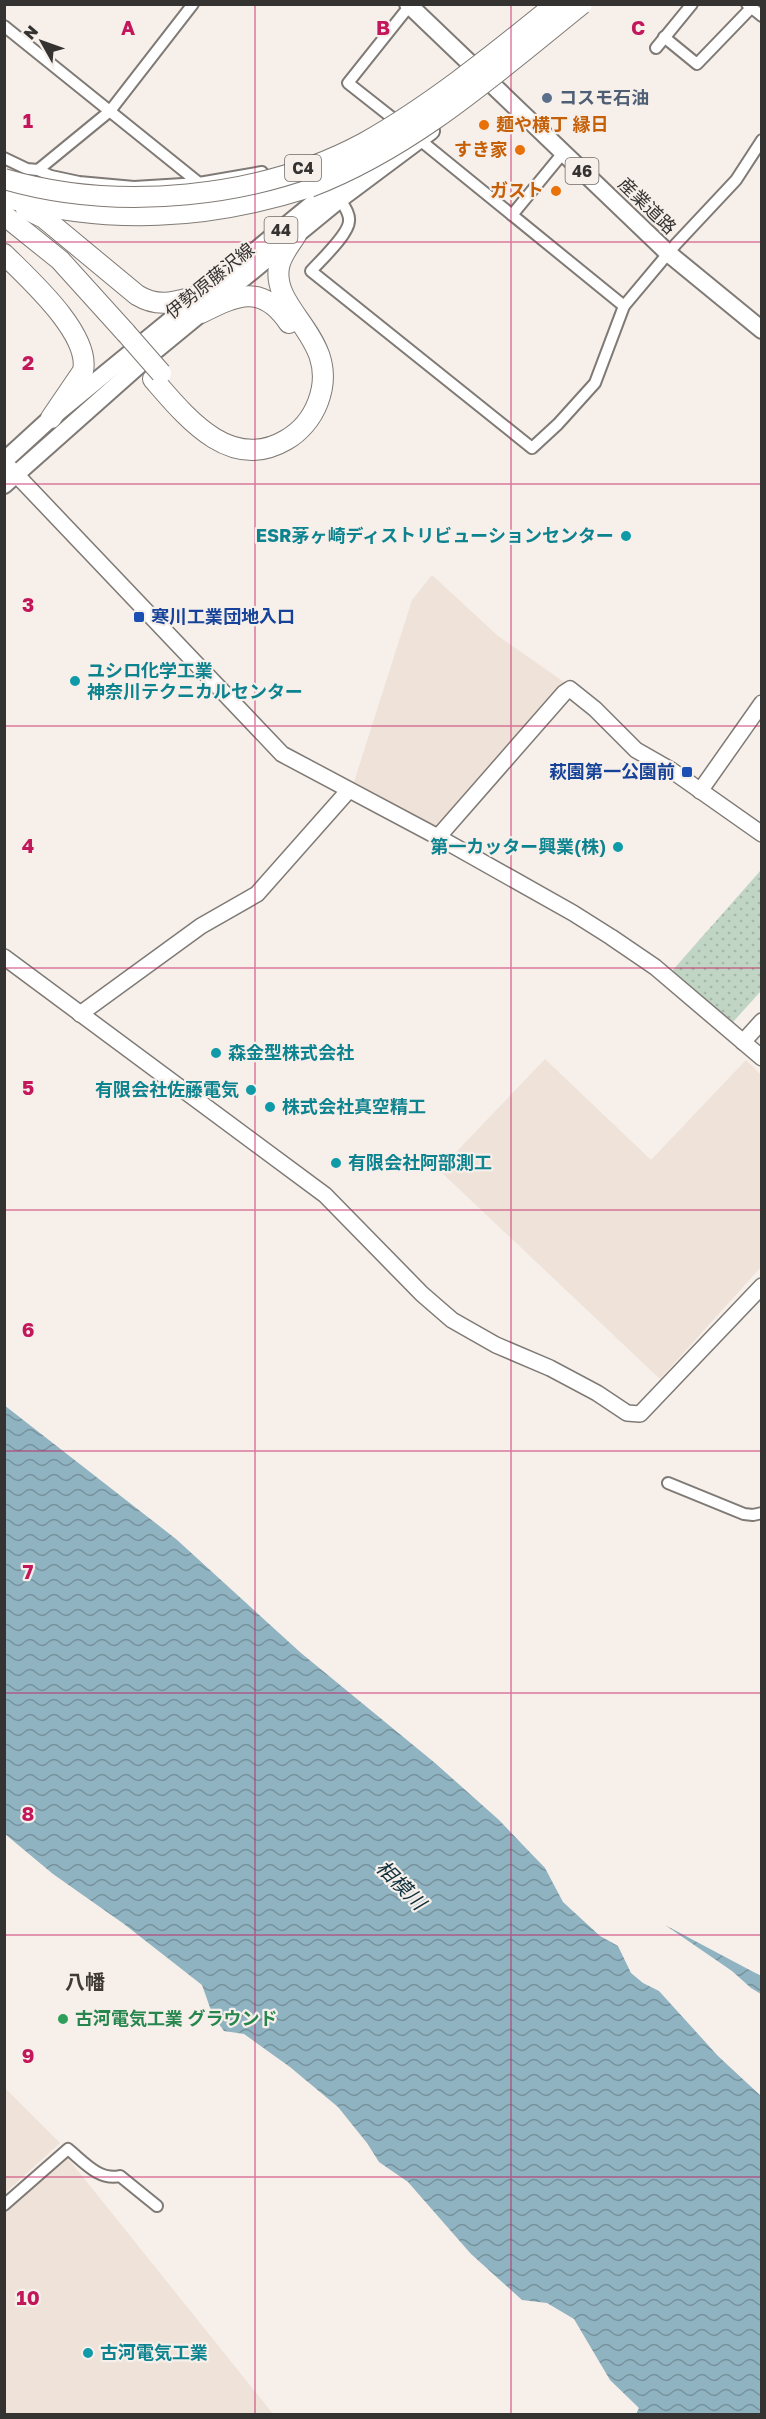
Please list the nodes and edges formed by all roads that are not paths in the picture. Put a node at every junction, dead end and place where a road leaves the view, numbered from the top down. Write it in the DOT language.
graph roads {
  1 [pos="193,4"];
  2 [pos="556,4"];
  3 [pos="562,4"];
  4 [pos="582,4"];
  5 [pos="588,4"];
  6 [pos="692,4"];
  7 [pos="410,5"];
  8 [pos="749,6"];
  9 [pos="762,16"];
  10 [pos="4,26"];
  11 [pos="664,38"];
  12 [pos="656,48"];
  13 [pos="484,78"];
  14 [pos="110,111"];
  15 [pos="405,128"];
  16 [pos="420,140"];
  17 [pos="762,140"];
  18 [pos="563,153"];
  19 [pos="4,158"];
  20 [pos="39,170"];
  21 [pos="4,179"];
  22 [pos="339,182"];
  23 [pos="199,183"];
  24 [pos="4,198"];
  25 [pos="340,199"];
  26 [pos="4,215"];
  27 [pos="512,215"];
  28 [pos="4,227"];
  29 [pos="296,235"];
  30 [pos="668,253"];
  31 [pos="4,254"];
  32 [pos="201,304"];
  33 [pos="624,306"];
  34 [pos="762,330"];
  35 [pos="122,336"];
  36 [pos="157,376"];
  37 [pos="51,418"];
  38 [pos="4,461"];
  39 [pos="10,480"];
  40 [pos="762,703"];
  41 [pos="349,790"];
  42 [pos="700,791"];
  43 [pos="762,834"];
  44 [pos="438,837"];
  45 [pos="4,957"];
  46 [pos="80,1014"];
  47 [pos="762,1021"];
  48 [pos="743,1042"];
  49 [pos="762,1058"];
  50 [pos="762,1286"];
  51 [pos="668,1483"];
  52 [pos="762,1513"];
  53 [pos="4,2205"];
  54 [pos="157,2206"];
  1 -- 14 [label="street"];
  2 -- 21 [label="highway, C4, bridge"];
  3 -- 13 [label="main road, 伊勢原藤沢線 / 44"];
  4 -- 24 [label="highway, C4, bridge"];
  5 -- 13 [label="main road, 伊勢原藤沢線 / 44"];
  6 -- 11 [label="street"];
  7 -- 13 [label="main road, 産業道路 / 46"];
  7 -- 15 [label="street"];
  8 -- 9 [label="street"];
  8 -- 11 [label="street"];
  10 -- 14 [label="street"];
  11 -- 12 [label="street"];
  13 -- 15 [label="main road, 伊勢原藤沢線 / 44"];
  13 -- 16 [label="main road, 伊勢原藤沢線 / 44"];
  13 -- 18 [label="main road, 産業道路 / 46"];
  14 -- 20 [label="street"];
  14 -- 23 [label="street"];
  15 -- 16 [label="street"];
  15 -- 22 [label="main road, 伊勢原藤沢線 / 44"];
  16 -- 25 [label="main road, 伊勢原藤沢線 / 44"];
  16 -- 27 [label="street"];
  17 -- 30 [label="street"];
  18 -- 27 [label="street"];
  18 -- 30 [label="main road, 産業道路 / 46"];
  19 -- 20 [label="street"];
  20 -- 23 [label="street"];
  22 -- 23 [label="street"];
  22 -- 32 [label="main road, 伊勢原藤沢線 / 44"];
  24 -- 32 [label="highway"];
  25 -- 29 [label="main road, 伊勢原藤沢線 / 44"];
  25 -- 33 [label="street"];
  26 -- 35 [label="highway"];
  27 -- 33 [label="street"];
  28 -- 35 [label="highway"];
  29 -- 32 [label="main road, 伊勢原藤沢線 / 44"];
  29 -- 36 [label="highway"];
  30 -- 33 [label="street"];
  30 -- 34 [label="main road, 産業道路 / 46"];
  31 -- 37 [label="highway"];
  32 -- 36 [label="highway"];
  32 -- 37 [label="main road, 伊勢原藤沢線 / 44"];
  32 -- 39 [label="main road, 伊勢原藤沢線 / 44"];
  35 -- 36 [label="highway, bridge"];
  37 -- 38 [label="main road, 伊勢原藤沢線 / 44"];
  38 -- 39 [label="street"];
  39 -- 41 [label="street"];
  40 -- 42 [label="street"];
  41 -- 44 [label="street"];
  41 -- 46 [label="street"];
  42 -- 43 [label="street"];
  42 -- 44 [label="street"];
  44 -- 48 [label="street"];
  45 -- 46 [label="street"];
  46 -- 50 [label="street"];
  47 -- 48 [label="street"];
  48 -- 49 [label="street"];
  51 -- 52 [label="street"];
  53 -- 54 [label="street"];
}
